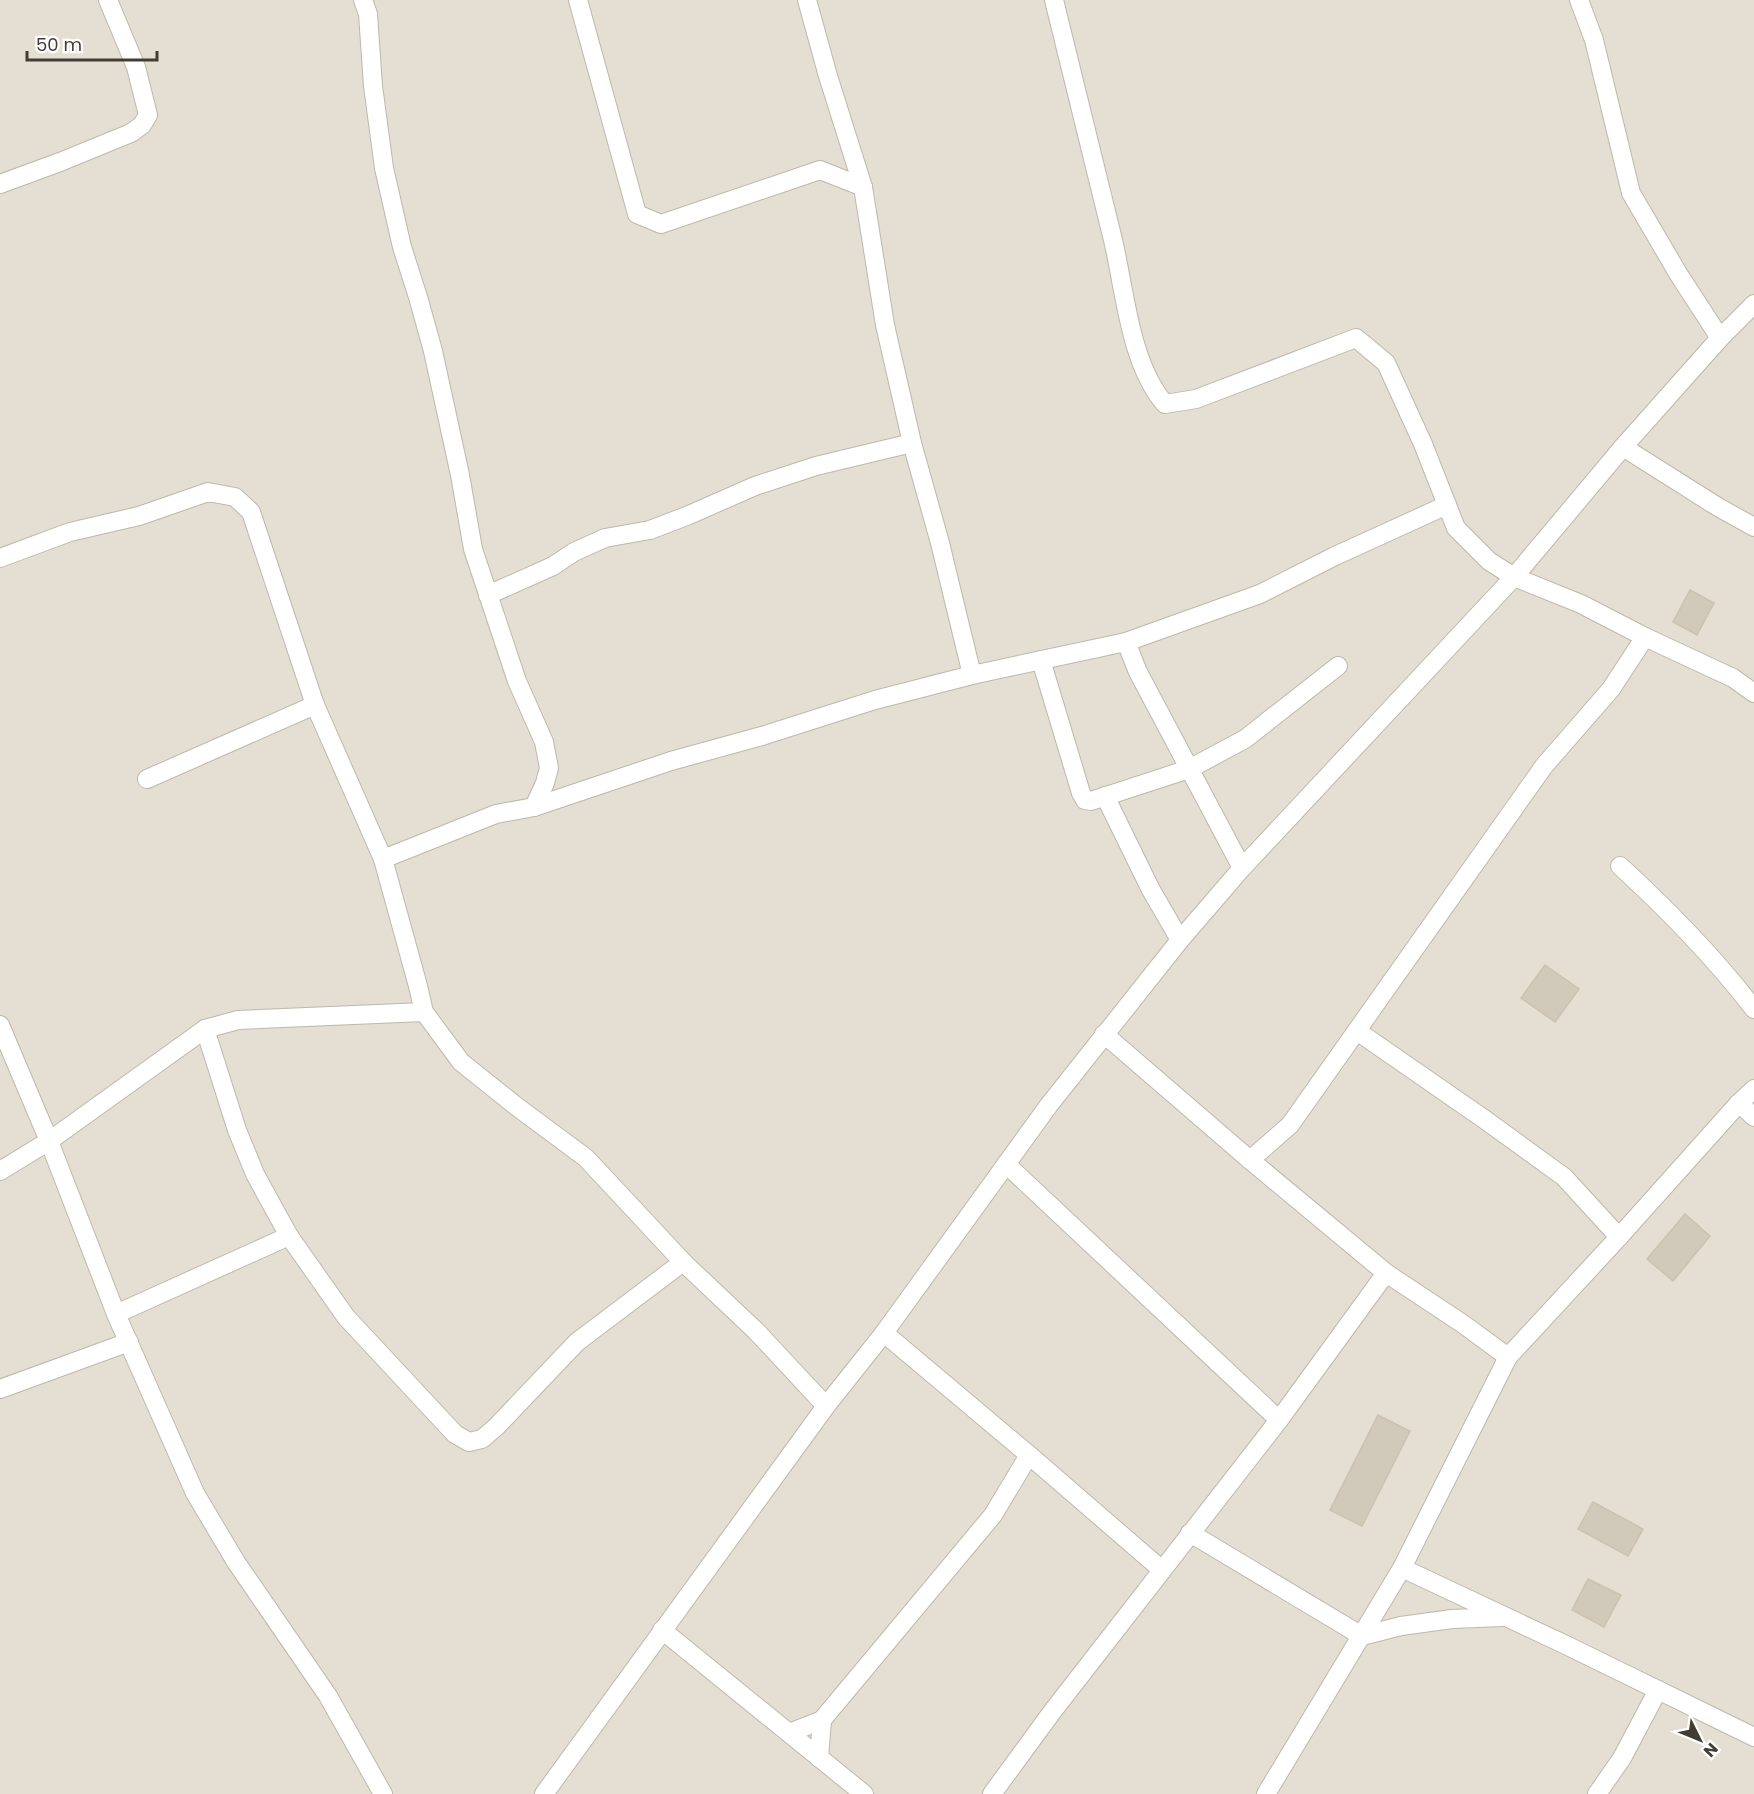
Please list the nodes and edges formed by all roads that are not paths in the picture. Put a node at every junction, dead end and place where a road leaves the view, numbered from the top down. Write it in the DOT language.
graph roads {
  1 [pos="108,0"];
  2 [pos="363,0"];
  3 [pos="578,0"];
  4 [pos="807,0"];
  5 [pos="1054,0"];
  6 [pos="1579,0"];
  7 [pos="0,184"];
  8 [pos="863,187"];
  9 [pos="1754,304"];
  10 [pos="1720,338"];
  11 [pos="912,443"];
  12 [pos="1623,447"];
  13 [pos="1447,505"];
  14 [pos="1754,527"];
  15 [pos="0,558"];
  16 [pos="1514,577"];
  17 [pos="488,595"];
  18 [pos="1645,637"];
  19 [pos="1126,642"];
  20 [pos="1041,660"];
  21 [pos="1338,666"];
  22 [pos="972,675"];
  23 [pos="1754,693"];
  24 [pos="315,705"];
  25 [pos="1189,769"];
  26 [pos="147,779"];
  27 [pos="1105,796"];
  28 [pos="534,807"];
  29 [pos="383,859"];
  30 [pos="1620,866"];
  31 [pos="1242,868"];
  32 [pos="1179,940"];
  33 [pos="1754,1009"];
  34 [pos="424,1012"];
  35 [pos="0,1025"];
  36 [pos="205,1029"];
  37 [pos="1357,1031"];
  38 [pos="1104,1034"];
  39 [pos="1754,1089"];
  40 [pos="1739,1103"];
  41 [pos="1754,1117"];
  42 [pos="49,1141"];
  43 [pos="1250,1160"];
  44 [pos="1006,1164"];
  45 [pos="0,1171"];
  46 [pos="289,1236"];
  47 [pos="1620,1237"];
  48 [pos="682,1262"];
  49 [pos="1386,1273"];
  50 [pos="116,1314"];
  51 [pos="884,1333"];
  52 [pos="129,1342"];
  53 [pos="1508,1357"];
  54 [pos="0,1389"];
  55 [pos="826,1406"];
  56 [pos="1279,1420"];
  57 [pos="1029,1455"];
  58 [pos="1190,1533"];
  59 [pos="1402,1568"];
  60 [pos="1162,1570"];
  61 [pos="1507,1617"];
  62 [pos="662,1630"];
  63 [pos="1362,1636"];
  64 [pos="1658,1690"];
  65 [pos="822,1720"];
  66 [pos="789,1733"];
  67 [pos="1754,1737"];
  68 [pos="819,1758"];
  69 [pos="383,1794"];
  70 [pos="544,1794"];
  71 [pos="864,1794"];
  72 [pos="992,1794"];
  73 [pos="1266,1794"];
  74 [pos="1597,1794"];
  1 -- 7 [label="street"];
  2 -- 17 [label="street"];
  3 -- 8 [label="street"];
  4 -- 8 [label="street"];
  5 -- 13 [label="street"];
  6 -- 10 [label="street"];
  8 -- 11 [label="street"];
  9 -- 10 [label="street"];
  10 -- 12 [label="street"];
  11 -- 17 [label="street"];
  11 -- 22 [label="street"];
  12 -- 14 [label="street"];
  12 -- 16 [label="street"];
  13 -- 16 [label="street"];
  13 -- 19 [label="street"];
  15 -- 24 [label="street"];
  16 -- 18 [label="street"];
  16 -- 31 [label="street"];
  17 -- 28 [label="street"];
  18 -- 23 [label="street"];
  18 -- 37 [label="street"];
  19 -- 20 [label="street"];
  19 -- 25 [label="street"];
  20 -- 22 [label="street"];
  20 -- 27 [label="street"];
  21 -- 25 [label="street"];
  22 -- 28 [label="street"];
  24 -- 26 [label="street"];
  24 -- 29 [label="street"];
  25 -- 27 [label="street"];
  25 -- 31 [label="street"];
  27 -- 32 [label="street"];
  28 -- 29 [label="street"];
  29 -- 34 [label="street"];
  30 -- 33 [label="street"];
  31 -- 32 [label="street"];
  32 -- 38 [label="street"];
  34 -- 36 [label="street"];
  34 -- 48 [label="street"];
  35 -- 42 [label="street"];
  36 -- 42 [label="street"];
  36 -- 46 [label="street"];
  37 -- 43 [label="street"];
  37 -- 47 [label="street"];
  38 -- 43 [label="street"];
  38 -- 44 [label="street"];
  39 -- 40 [label="street"];
  40 -- 41 [label="street"];
  40 -- 47 [label="street"];
  42 -- 45 [label="street"];
  42 -- 50 [label="street"];
  43 -- 49 [label="street"];
  44 -- 51 [label="street"];
  44 -- 56 [label="street"];
  46 -- 48 [label="street"];
  46 -- 50 [label="street"];
  47 -- 53 [label="street"];
  48 -- 55 [label="street"];
  49 -- 53 [label="street"];
  49 -- 56 [label="street"];
  50 -- 52 [label="street"];
  51 -- 55 [label="street"];
  51 -- 57 [label="street"];
  52 -- 54 [label="street"];
  52 -- 69 [label="street"];
  53 -- 59 [label="street"];
  55 -- 62 [label="street"];
  56 -- 58 [label="street"];
  57 -- 60 [label="street"];
  57 -- 65 [label="street"];
  58 -- 60 [label="street"];
  58 -- 63 [label="street"];
  59 -- 61 [label="street"];
  59 -- 63 [label="street"];
  60 -- 72 [label="street"];
  61 -- 63 [label="street"];
  61 -- 64 [label="street"];
  62 -- 66 [label="street"];
  62 -- 70 [label="street"];
  63 -- 73 [label="street"];
  64 -- 67 [label="street"];
  64 -- 74 [label="street"];
  65 -- 66 [label="street"];
  65 -- 68 [label="street"];
  66 -- 68 [label="street"];
  68 -- 71 [label="street"];
}
